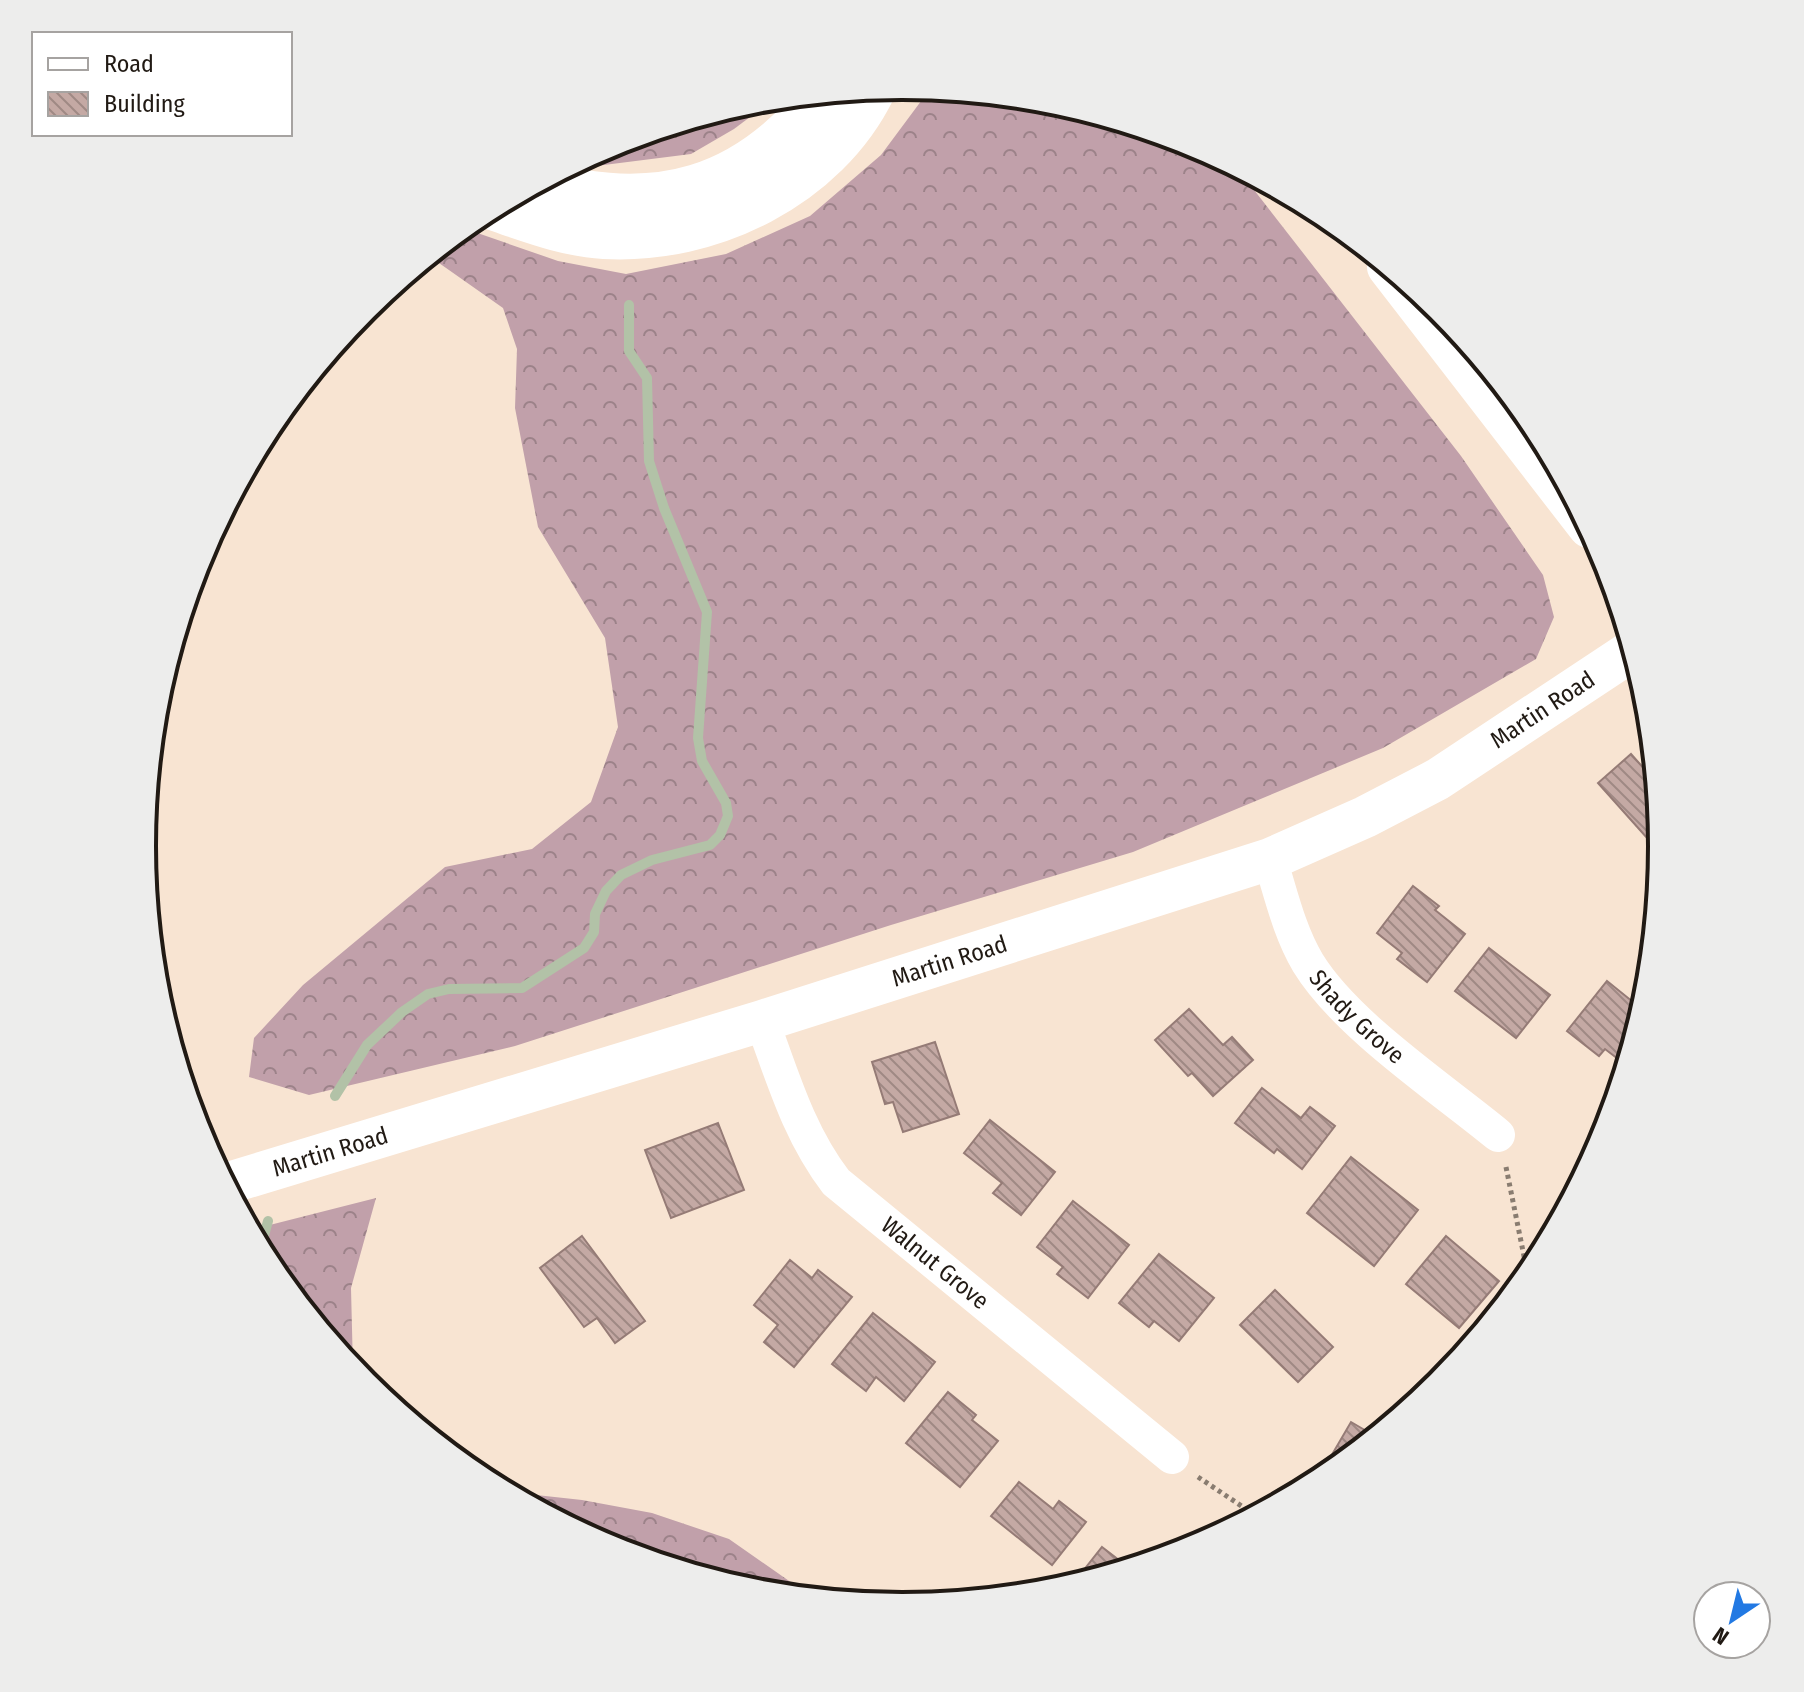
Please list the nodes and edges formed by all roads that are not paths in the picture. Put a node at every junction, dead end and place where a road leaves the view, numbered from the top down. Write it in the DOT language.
graph roads {
  1 [pos="868,101"];
  2 [pos="812,105"];
  3 [pos="556,186"];
  4 [pos="508,213"];
  5 [pos="1421,310"];
  6 [pos="1550,476"];
  7 [pos="1624,656"];
  8 [pos="1270,859"];
  9 [pos="762,1021"];
  10 [pos="1498,1135"];
  11 [pos="236,1181"];
  12 [pos="1172,1457"];
  1 -- 4 [label="highway"];
  2 -- 3 [label="highway"];
  5 -- 6 [label="street"];
  7 -- 8 [label="street, Martin Road"];
  8 -- 9 [label="street, Martin Road"];
  8 -- 10 [label="street, Shady Grove"];
  9 -- 11 [label="street, Martin Road"];
  9 -- 12 [label="street, Walnut Grove"];
}
